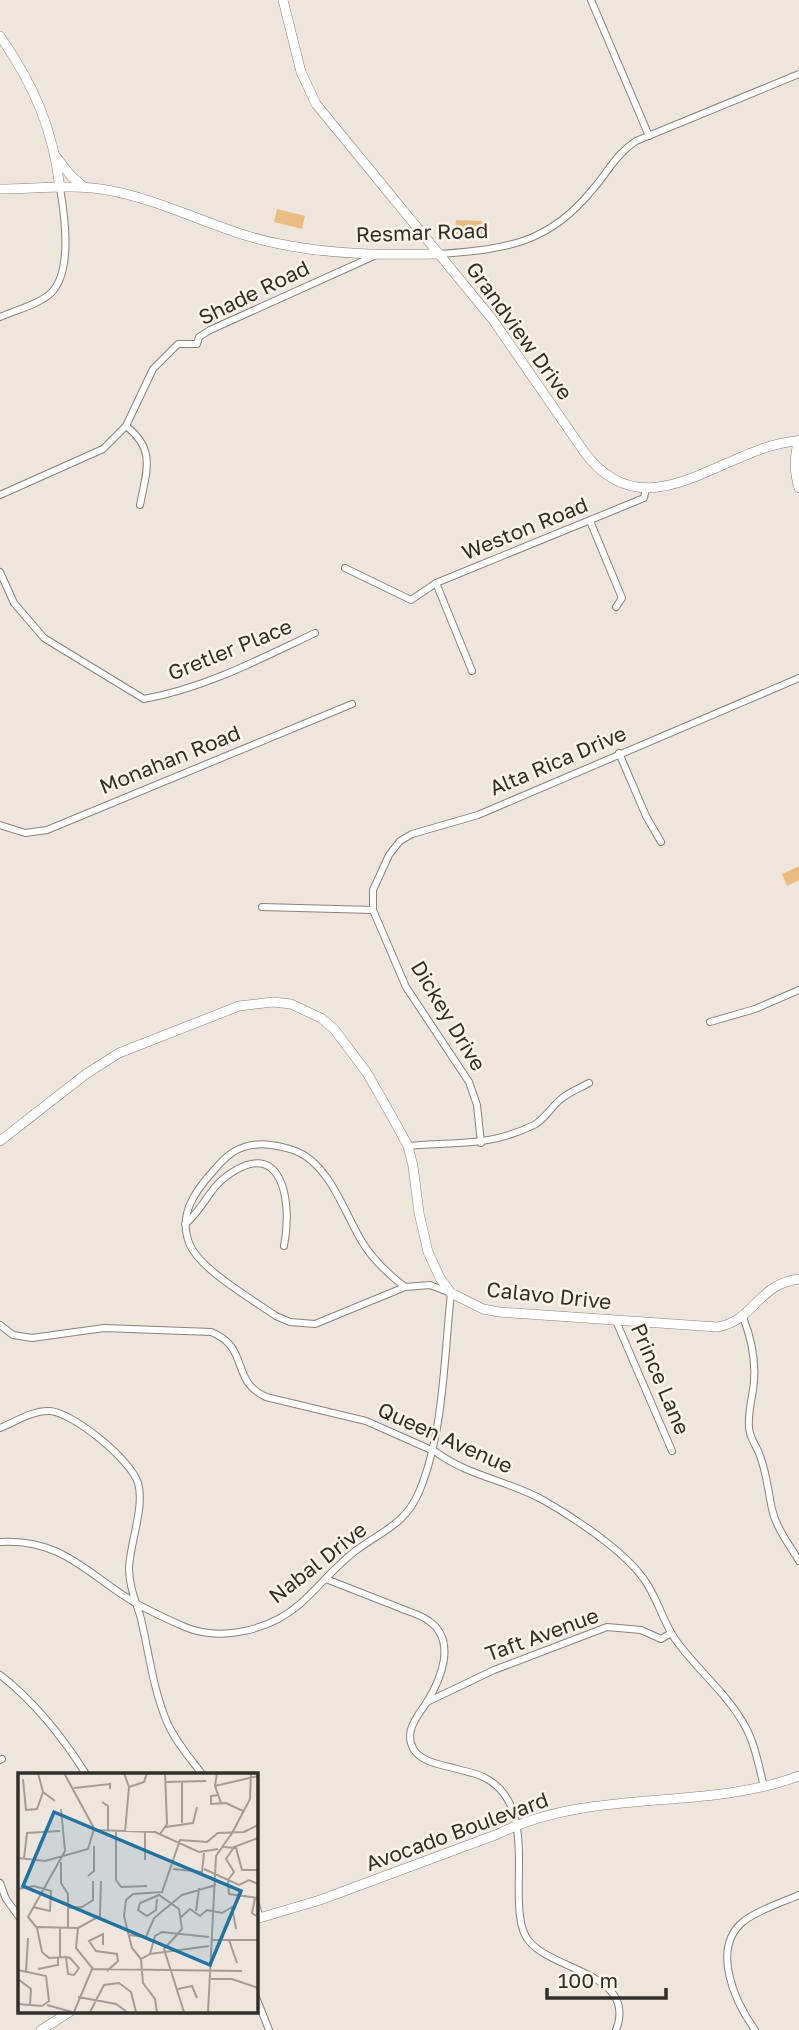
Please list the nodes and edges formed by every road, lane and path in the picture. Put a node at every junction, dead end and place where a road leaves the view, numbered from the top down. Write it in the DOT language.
graph roads {
  1 [pos="283,0"];
  2 [pos="591,0"];
  3 [pos="0,36"];
  4 [pos="799,74"];
  5 [pos="649,136"];
  6 [pos="56,158"];
  7 [pos="84,187"];
  8 [pos="60,188"];
  9 [pos="0,189"];
  10 [pos="440,254"];
  11 [pos="377,255"];
  12 [pos="0,317"];
  13 [pos="126,426"];
  14 [pos="799,440"];
  15 [pos="646,488"];
  16 [pos="799,488"];
  17 [pos="0,495"];
  18 [pos="139,505"];
  19 [pos="590,521"];
  20 [pos="345,568"];
  21 [pos="0,572"];
  22 [pos="436,583"];
  23 [pos="616,607"];
  24 [pos="316,633"];
  25 [pos="472,671"];
  26 [pos="799,678"];
  27 [pos="352,704"];
  28 [pos="619,753"];
  29 [pos="0,825"];
  30 [pos="661,842"];
  31 [pos="262,907"];
  32 [pos="373,910"];
  33 [pos="799,990"];
  34 [pos="710,1022"];
  35 [pos="589,1083"];
  36 [pos="0,1142"];
  37 [pos="481,1143"];
  38 [pos="408,1146"];
  39 [pos="186,1224"];
  40 [pos="284,1246"];
  41 [pos="799,1279"];
  42 [pos="405,1287"];
  43 [pos="451,1293"];
  44 [pos="743,1317"];
  45 [pos="616,1321"];
  46 [pos="0,1325"];
  47 [pos="0,1428"];
  48 [pos="432,1451"];
  49 [pos="671,1451"];
  50 [pos="0,1542"];
  51 [pos="799,1561"];
  52 [pos="326,1578"];
  53 [pos="137,1604"];
  54 [pos="671,1633"];
  55 [pos="0,1675"];
  56 [pos="427,1702"];
  57 [pos="85,1773"];
  58 [pos="201,1773"];
  59 [pos="799,1776"];
  60 [pos="764,1787"];
  61 [pos="518,1824"];
  62 [pos="0,1883"];
  63 [pos="799,1895"];
  64 [pos="18,1916"];
  65 [pos="258,1918"];
  66 [pos="257,2000"];
  67 [pos="69,2012"];
  68 [pos="41,2030"];
  69 [pos="269,2030"];
  70 [pos="616,2030"];
  71 [pos="755,2030"];
  1 -- 10 [label="street, Grandview Drive"];
  2 -- 5 [label="street"];
  3 -- 6 [label="street"];
  4 -- 5 [label="street, Resmar Road"];
  5 -- 10 [label="street, Resmar Road"];
  6 -- 7 [label="street"];
  6 -- 8 [label="street"];
  7 -- 8 [label="street, Resmar Road"];
  7 -- 11 [label="street, Resmar Road"];
  8 -- 9 [label="street, Resmar Road"];
  8 -- 12 [label="street"];
  10 -- 11 [label="street, Resmar Road"];
  10 -- 15 [label="street, Grandview Drive"];
  11 -- 13 [label="street, Shade Road"];
  13 -- 17 [label="street, Shade Road"];
  13 -- 18 [label="street"];
  14 -- 15 [label="street, Grandview Drive"];
  14 -- 16 [label="street"];
  15 -- 19 [label="street, Weston Road"];
  19 -- 22 [label="street, Weston Road"];
  19 -- 23 [label="street"];
  20 -- 22 [label="street, Weston Road"];
  21 -- 24 [label="street, Gretler Place"];
  22 -- 25 [label="street"];
  26 -- 28 [label="street, Alta Rica Drive"];
  27 -- 29 [label="street, Monahan Road"];
  28 -- 30 [label="street"];
  28 -- 32 [label="street, Alta Rica Drive"];
  31 -- 32 [label="street"];
  32 -- 37 [label="street, Dickey Drive"];
  33 -- 34 [label="street"];
  35 -- 37 [label="street"];
  36 -- 38 [label="street"];
  37 -- 38 [label="street"];
  38 -- 43 [label="street"];
  39 -- 40 [label="street"];
  39 -- 42 [label="street"];
  39 -- 42 [label="street"];
  41 -- 44 [label="street"];
  42 -- 43 [label="street"];
  43 -- 45 [label="street, Calavo Drive"];
  43 -- 48 [label="street, Nabal Drive"];
  44 -- 45 [label="street, Calavo Drive"];
  44 -- 51 [label="street"];
  45 -- 49 [label="street, Prince Lane"];
  46 -- 48 [label="street, Queen Avenue"];
  47 -- 53 [label="street"];
  48 -- 52 [label="street, Nabal Drive"];
  48 -- 54 [label="street, Queen Avenue"];
  50 -- 53 [label="street, Nabal Drive"];
  52 -- 53 [label="street, Nabal Drive"];
  52 -- 56 [label="street"];
  53 -- 58 [label="street"];
  54 -- 56 [label="street, Taft Avenue"];
  54 -- 60 [label="street, Queen Avenue"];
  55 -- 57 [label="street"];
  56 -- 61 [label="street"];
  59 -- 60 [label="street, Avocado Boulevard"];
  60 -- 61 [label="street, Avocado Boulevard"];
  61 -- 65 [label="street, Avocado Boulevard"];
  61 -- 70 [label="street"];
  62 -- 64 [label="street"];
  63 -- 71 [label="street"];
  66 -- 69 [label="street"];
  67 -- 68 [label="street"];
}
